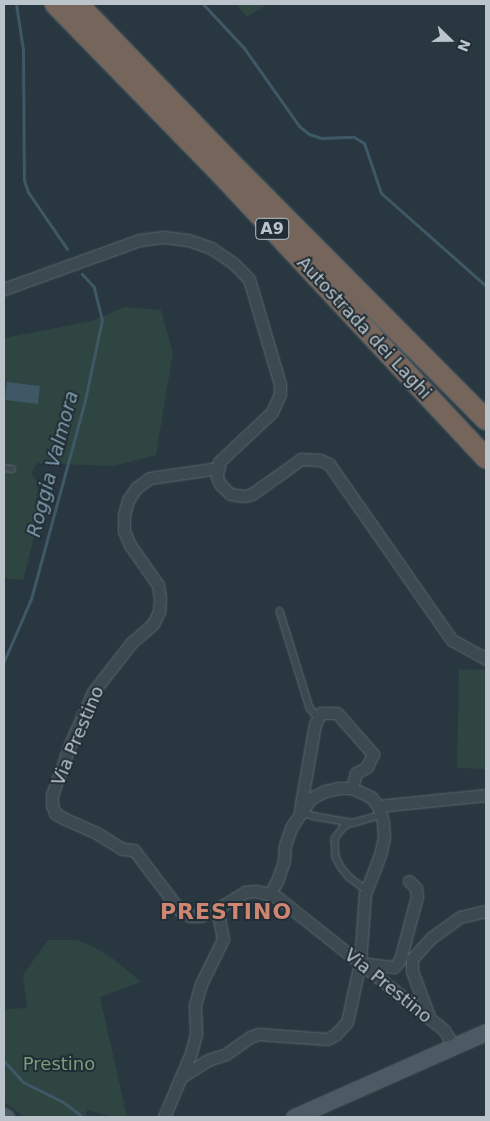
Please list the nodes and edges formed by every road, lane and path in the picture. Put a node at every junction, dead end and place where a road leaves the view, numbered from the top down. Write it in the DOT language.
graph roads {
  1 [pos="55,4"];
  2 [pos="78,4"];
  3 [pos="4,289"];
  4 [pos="486,420"];
  5 [pos="486,458"];
  6 [pos="4,468"];
  7 [pos="219,468"];
  8 [pos="12,469"];
  9 [pos="280,611"];
  10 [pos="486,658"];
  11 [pos="318,718"];
  12 [pos="352,788"];
  13 [pos="486,795"];
  14 [pos="380,810"];
  15 [pos="300,811"];
  16 [pos="353,823"];
  17 [pos="409,881"];
  18 [pos="366,890"];
  19 [pos="270,893"];
  20 [pos="218,909"];
  21 [pos="486,911"];
  22 [pos="360,963"];
  23 [pos="430,1020"];
  24 [pos="486,1032"];
  25 [pos="453,1045"];
  26 [pos="180,1078"];
  27 [pos="164,1117"];
  28 [pos="294,1117"];
  1 -- 5 [label="highway, Autostrada dei Laghi / A9"];
  2 -- 4 [label="highway, Autostrada dei Laghi / A9"];
  3 -- 7 [label="street"];
  6 -- 8 [label="lane"];
  7 -- 10 [label="street"];
  7 -- 20 [label="street, Via Prestino"];
  9 -- 11 [label="lane"];
  11 -- 12 [label="street"];
  11 -- 15 [label="street"];
  12 -- 14 [label="street"];
  12 -- 15 [label="street"];
  13 -- 14 [label="street"];
  14 -- 16 [label="lane"];
  14 -- 18 [label="street"];
  15 -- 16 [label="lane"];
  15 -- 19 [label="street"];
  16 -- 18 [label="lane"];
  17 -- 22 [label="street"];
  18 -- 22 [label="street"];
  19 -- 20 [label="street, Via Prestino"];
  19 -- 22 [label="street, Via Prestino"];
  20 -- 26 [label="street"];
  21 -- 23 [label="street"];
  22 -- 23 [label="street, Via Prestino"];
  22 -- 26 [label="street"];
  23 -- 25 [label="street, Via Prestino"];
  24 -- 25 [label="main road"];
  25 -- 28 [label="main road"];
  26 -- 27 [label="street"];
}
